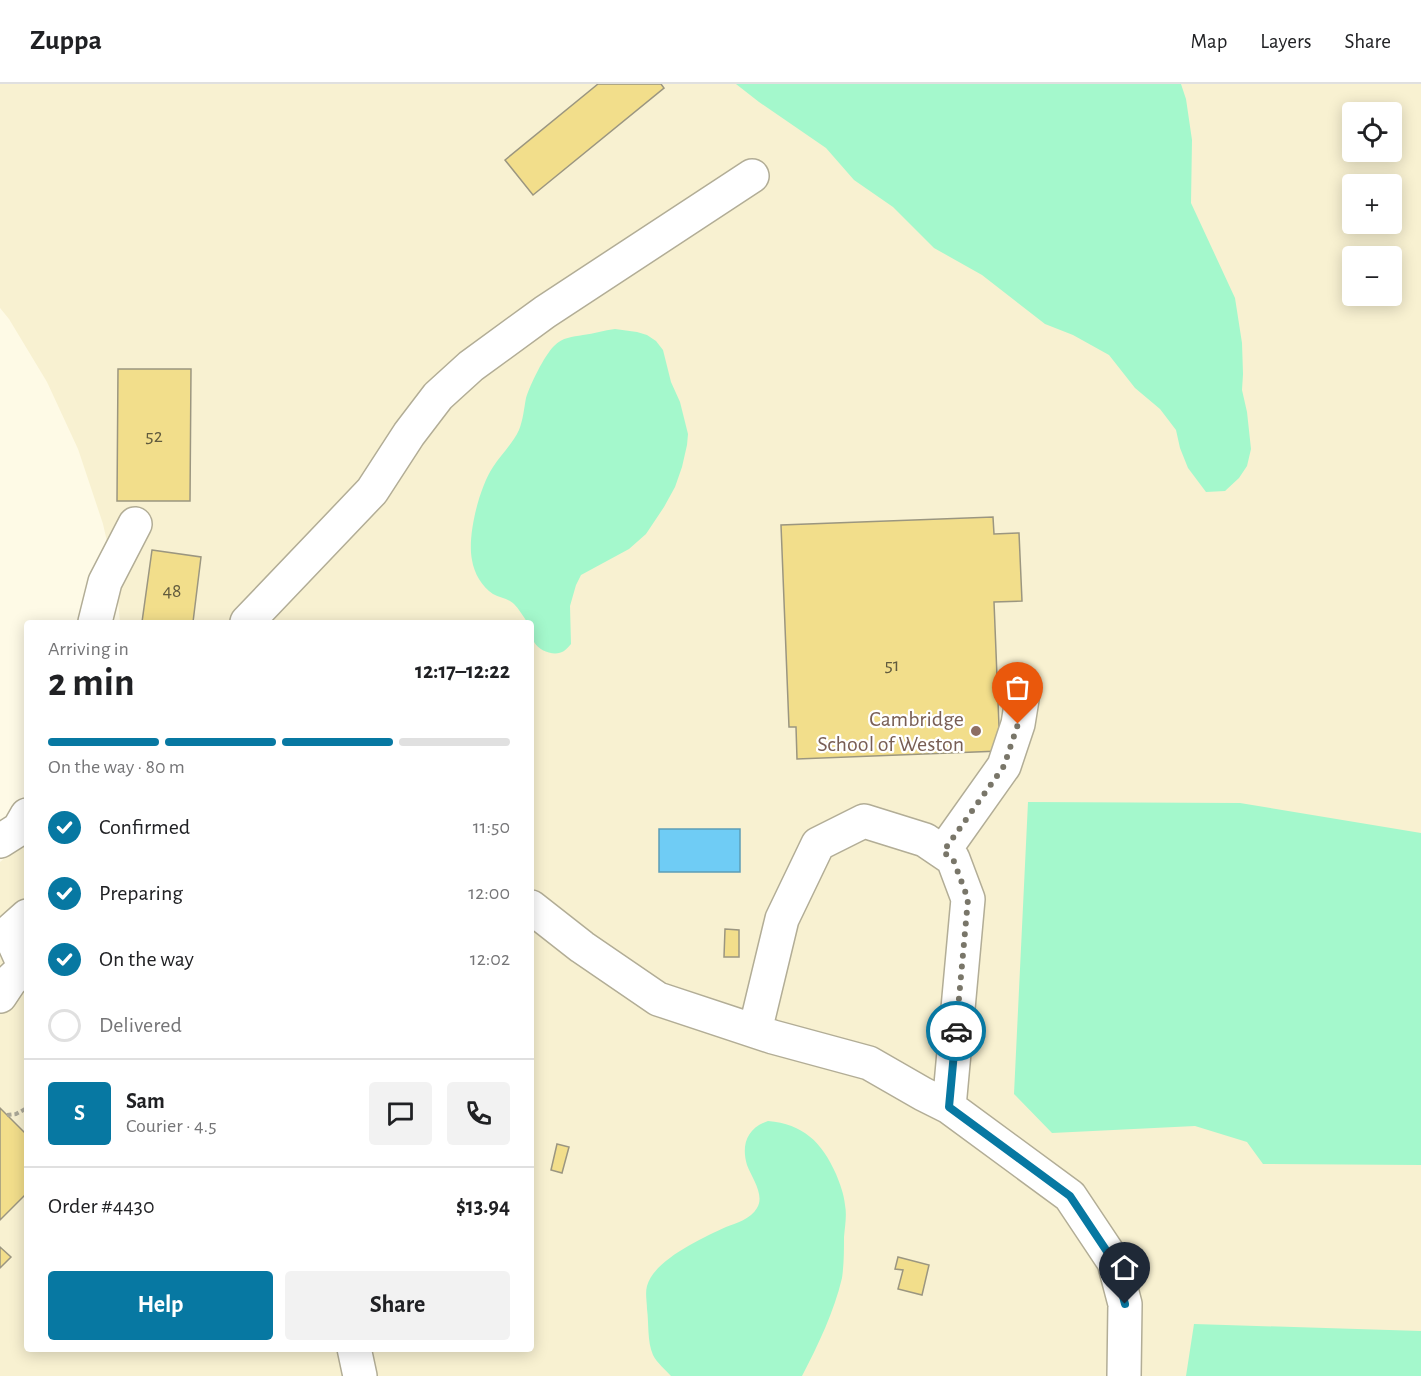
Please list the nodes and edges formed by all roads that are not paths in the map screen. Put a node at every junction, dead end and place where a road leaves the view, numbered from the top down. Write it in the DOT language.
graph roads {
  1 [pos="752,176"];
  2 [pos="135,524"];
  3 [pos="95,620"];
  4 [pos="249,620"];
  5 [pos="1023,693"];
  6 [pos="943,852"];
  7 [pos="534,909"];
  8 [pos="12,924"];
  9 [pos="24,963"];
  10 [pos="24,971"];
  11 [pos="0,996"];
  12 [pos="755,1032"];
  13 [pos="949,1107"];
  14 [pos="355,1352"];
  15 [pos="360,1376"];
  16 [pos="1124,1376"];
  1 -- 4 [label="lane"];
  2 -- 3 [label="lane"];
  5 -- 6 [label="lane"];
  6 -- 12 [label="lane"];
  6 -- 13 [label="lane"];
  7 -- 12 [label="lane"];
  8 -- 9 [label="lane"];
  10 -- 11 [label="lane"];
  12 -- 13 [label="lane"];
  13 -- 16 [label="lane"];
  14 -- 15 [label="lane"];
}
